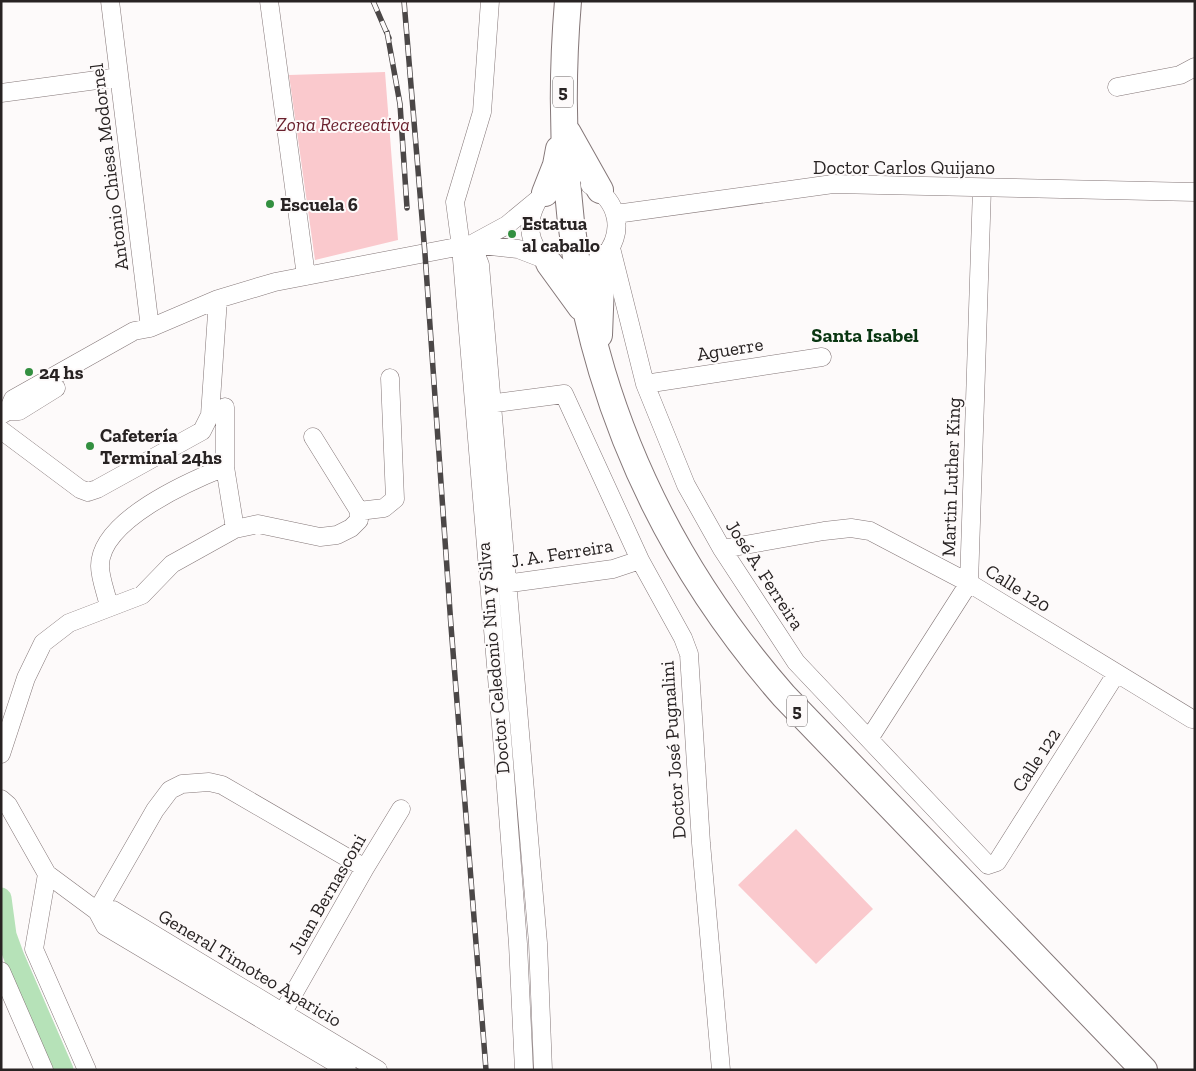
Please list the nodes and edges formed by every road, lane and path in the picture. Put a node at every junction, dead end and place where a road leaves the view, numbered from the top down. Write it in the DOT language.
graph roads {
  1 [pos="110,1"];
  2 [pos="269,1"];
  3 [pos="490,1"];
  4 [pos="568,1"];
  5 [pos="1193,72"];
  6 [pos="119,77"];
  7 [pos="1116,87"];
  8 [pos="1,93"];
  9 [pos="563,123"];
  10 [pos="982,188"];
  11 [pos="600,190"];
  12 [pos="550,192"];
  13 [pos="1195,192"];
  14 [pos="616,214"];
  15 [pos="467,245"];
  16 [pos="607,253"];
  17 [pos="547,261"];
  18 [pos="577,270"];
  19 [pos="306,276"];
  20 [pos="218,298"];
  21 [pos="586,316"];
  22 [pos="150,328"];
  23 [pos="822,357"];
  24 [pos="598,360"];
  25 [pos="390,378"];
  26 [pos="645,384"];
  27 [pos="492,404"];
  28 [pos="474,406"];
  29 [pos="225,407"];
  30 [pos="5,413"];
  31 [pos="1,430"];
  32 [pos="313,437"];
  33 [pos="225,467"];
  34 [pos="360,511"];
  35 [pos="236,529"];
  36 [pos="722,549"];
  37 [pos="640,560"];
  38 [pos="509,583"];
  39 [pos="969,583"];
  40 [pos="489,586"];
  41 [pos="109,607"];
  42 [pos="1116,674"];
  43 [pos="1192,719"];
  44 [pos="869,739"];
  45 [pos="522,748"];
  46 [pos="504,749"];
  47 [pos="1,754"];
  48 [pos="1,799"];
  49 [pos="401,809"];
  50 [pos="988,864"];
  51 [pos="365,868"];
  52 [pos="47,874"];
  53 [pos="97,911"];
  54 [pos="538,943"];
  55 [pos="518,944"];
  56 [pos="1,971"];
  57 [pos="279,1019"];
  58 [pos="374,1069"];
  59 [pos="523,1069"];
  60 [pos="44,1070"];
  61 [pos="87,1070"];
  62 [pos="347,1070"];
  63 [pos="542,1070"];
  64 [pos="721,1070"];
  65 [pos="1144,1070"];
  1 -- 6 [label="street, Antonio Chiesa Modornel"];
  2 -- 19 [label="street"];
  3 -- 15 [label="street"];
  4 -- 9 [label="highway, 5"];
  5 -- 7 [label="street"];
  6 -- 8 [label="street"];
  6 -- 22 [label="street, Antonio Chiesa Modornel"];
  9 -- 11 [label="highway"];
  9 -- 12 [label="highway, 5"];
  10 -- 13 [label="street, Doctor Carlos Quijano"];
  10 -- 14 [label="street, Doctor Carlos Quijano"];
  10 -- 39 [label="street, Martin Luther King"];
  11 -- 12 [label="street"];
  11 -- 14 [label="street"];
  12 -- 15 [label="street"];
  12 -- 17 [label="street"];
  12 -- 18 [label="highway, 5"];
  14 -- 16 [label="street"];
  15 -- 17 [label="street"];
  15 -- 19 [label="street"];
  15 -- 27 [label="street, Doctor Celedonio Nin y Silva"];
  15 -- 28 [label="street, Doctor Celedonio Nin y Silva"];
  16 -- 18 [label="street"];
  16 -- 24 [label="highway"];
  16 -- 26 [label="street, José A. Ferreira"];
  17 -- 18 [label="street"];
  17 -- 21 [label="highway"];
  18 -- 21 [label="highway, 5"];
  19 -- 20 [label="street"];
  20 -- 22 [label="street"];
  20 -- 31 [label="street"];
  21 -- 24 [label="highway, 5"];
  22 -- 30 [label="street"];
  23 -- 26 [label="street, Aguerre"];
  24 -- 65 [label="highway, 5"];
  25 -- 34 [label="street"];
  26 -- 36 [label="street, José A. Ferreira"];
  27 -- 28 [label="street"];
  27 -- 37 [label="street, Doctor José Pugnalini"];
  27 -- 38 [label="street, Doctor Celedonio Nin y Silva"];
  28 -- 40 [label="street, Doctor Celedonio Nin y Silva"];
  29 -- 33 [label="street"];
  32 -- 34 [label="street"];
  33 -- 35 [label="street"];
  33 -- 41 [label="street"];
  34 -- 35 [label="street"];
  35 -- 41 [label="street"];
  36 -- 39 [label="street, Calle 120"];
  36 -- 44 [label="street, José A. Ferreira"];
  37 -- 38 [label="street, J. A. Ferreira"];
  37 -- 64 [label="street, Doctor José Pugnalini"];
  38 -- 40 [label="street, J. A. Ferreira"];
  38 -- 45 [label="street, Doctor Celedonio Nin y Silva"];
  39 -- 42 [label="street, Calle 120"];
  39 -- 44 [label="street, Martin Luther King"];
  40 -- 46 [label="street, Doctor Celedonio Nin y Silva"];
  41 -- 47 [label="street"];
  42 -- 43 [label="street, Calle 120"];
  42 -- 50 [label="street, Calle 122"];
  44 -- 50 [label="street, José A. Ferreira"];
  45 -- 46 [label="street"];
  45 -- 54 [label="street, Doctor Celedonio Nin y Silva"];
  46 -- 55 [label="street, Doctor Celedonio Nin y Silva"];
  48 -- 52 [label="street, General Timoteo Aparicio"];
  49 -- 51 [label="street, Juan Bernasconi"];
  51 -- 53 [label="street"];
  51 -- 57 [label="street, Juan Bernasconi"];
  52 -- 53 [label="street, General Timoteo Aparicio"];
  52 -- 61 [label="street"];
  53 -- 57 [label="street, General Timoteo Aparicio"];
  54 -- 55 [label="street"];
  54 -- 63 [label="street, Doctor Celedonio Nin y Silva"];
  55 -- 59 [label="street, Doctor Celedonio Nin y Silva"];
  56 -- 60 [label="street"];
  57 -- 58 [label="street, General Timoteo Aparicio"];
  57 -- 62 [label="street, General Timoteo Aparicio"];
}
